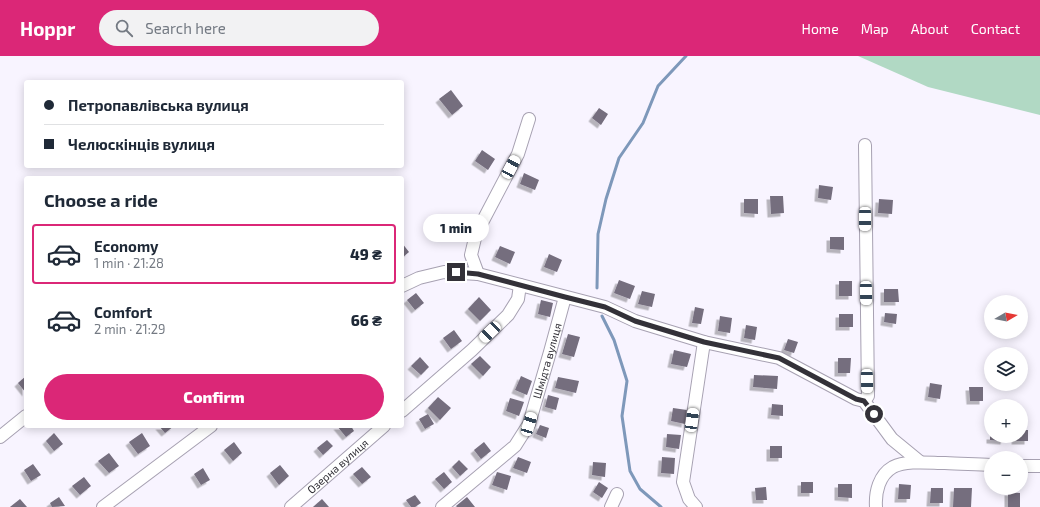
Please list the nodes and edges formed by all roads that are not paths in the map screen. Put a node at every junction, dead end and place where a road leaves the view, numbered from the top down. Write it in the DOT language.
graph roads {
  1 [pos="529,119"];
  2 [pos="865,145"];
  3 [pos="478,274"];
  4 [pos="404,285"];
  5 [pos="520,285"];
  6 [pos="565,297"];
  7 [pos="704,342"];
  8 [pos="864,401"];
  9 [pos="404,409"];
  10 [pos="24,418"];
  11 [pos="208,428"];
  12 [pos="382,428"];
  13 [pos="0,437"];
  14 [pos="920,462"];
  15 [pos="984,465"];
  16 [pos="1028,466"];
  17 [pos="1040,466"];
  18 [pos="617,494"];
  19 [pos="103,507"];
  20 [pos="291,507"];
  21 [pos="442,507"];
  22 [pos="611,507"];
  23 [pos="696,507"];
  24 [pos="876,507"];
  1 -- 3 [label="street"];
  2 -- 8 [label="street"];
  3 -- 4 [label="street"];
  3 -- 5 [label="street"];
  5 -- 6 [label="street"];
  5 -- 9 [label="street"];
  6 -- 7 [label="street"];
  6 -- 21 [label="street, Шмідта вулиця"];
  7 -- 8 [label="street"];
  7 -- 23 [label="street"];
  8 -- 14 [label="street"];
  10 -- 13 [label="street"];
  11 -- 19 [label="street"];
  12 -- 20 [label="street, Озерна вулиця"];
  14 -- 15 [label="street"];
  14 -- 24 [label="street"];
  16 -- 17 [label="street"];
  18 -- 22 [label="street"];
}
